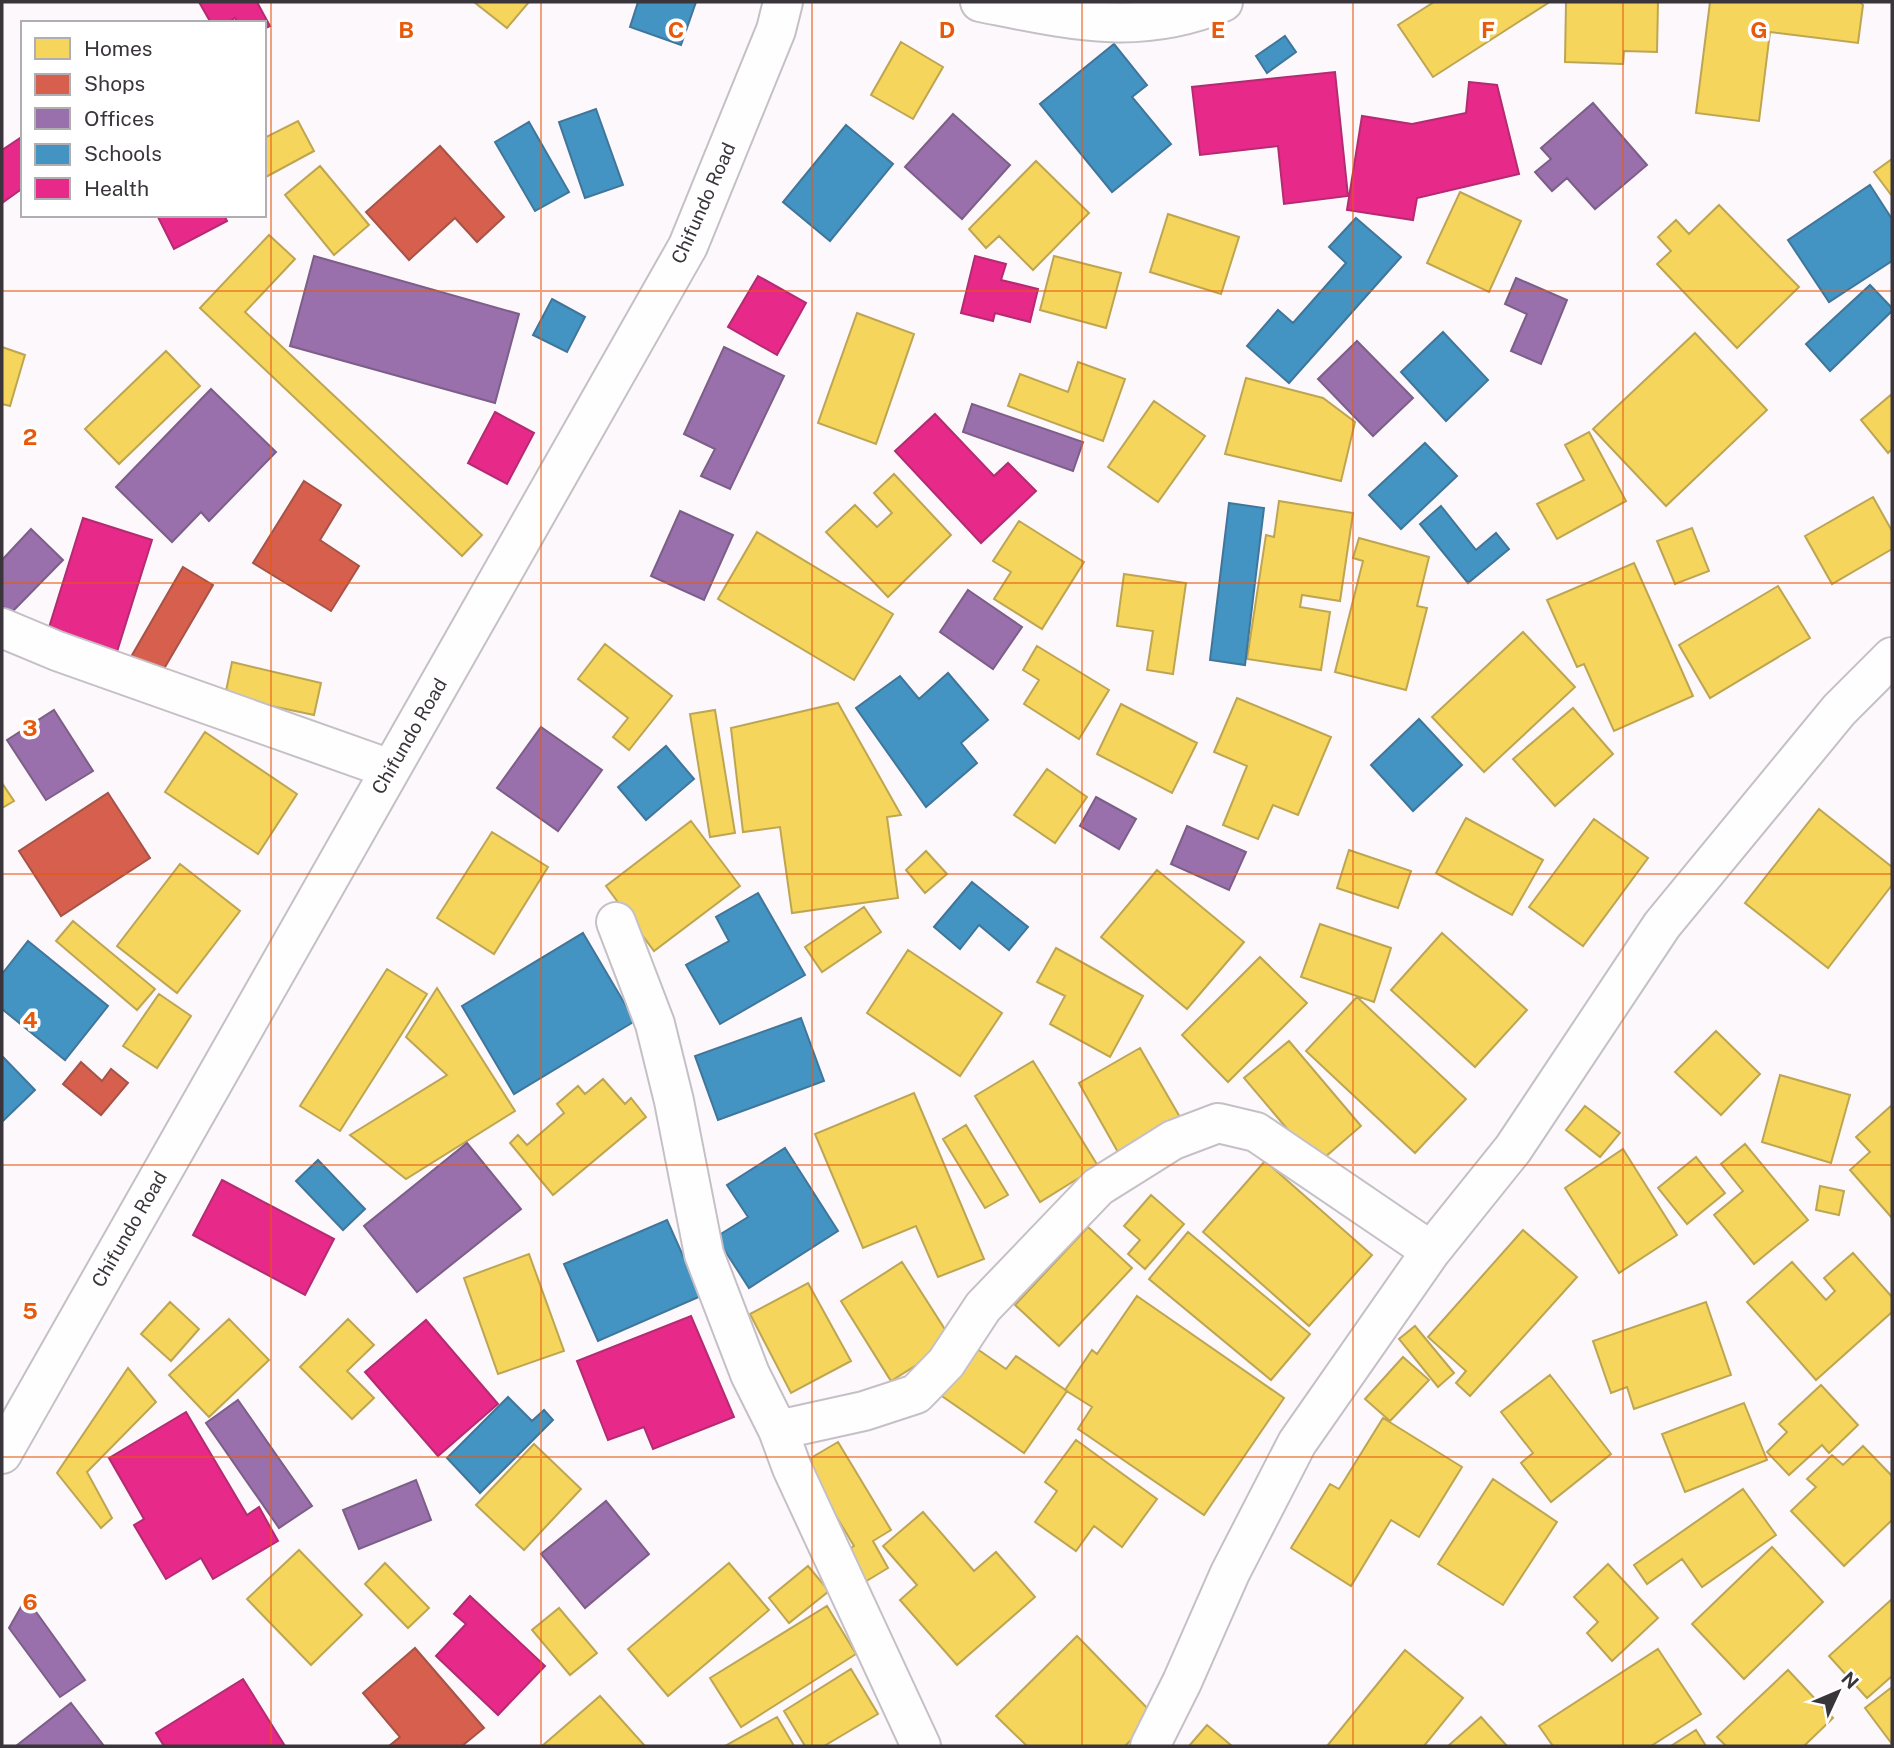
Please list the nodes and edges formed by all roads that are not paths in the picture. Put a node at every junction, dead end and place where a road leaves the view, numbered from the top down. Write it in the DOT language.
graph roads {
  1 [pos="783,2"];
  2 [pos="980,2"];
  3 [pos="1223,2"];
  4 [pos="2,628"];
  5 [pos="1892,657"];
  6 [pos="390,769"];
  7 [pos="616,922"];
  8 [pos="1431,1251"];
  9 [pos="778,1430"];
  10 [pos="2,1454"];
  11 [pos="921,1746"];
  12 [pos="1150,1746"];
  1 -- 6 [label="street, Chifundo Road"];
  2 -- 3 [label="street"];
  4 -- 6 [label="street"];
  5 -- 8 [label="street"];
  6 -- 10 [label="street, Chifundo Road"];
  7 -- 9 [label="street"];
  8 -- 9 [label="street"];
  8 -- 12 [label="street"];
  9 -- 11 [label="street"];
}
